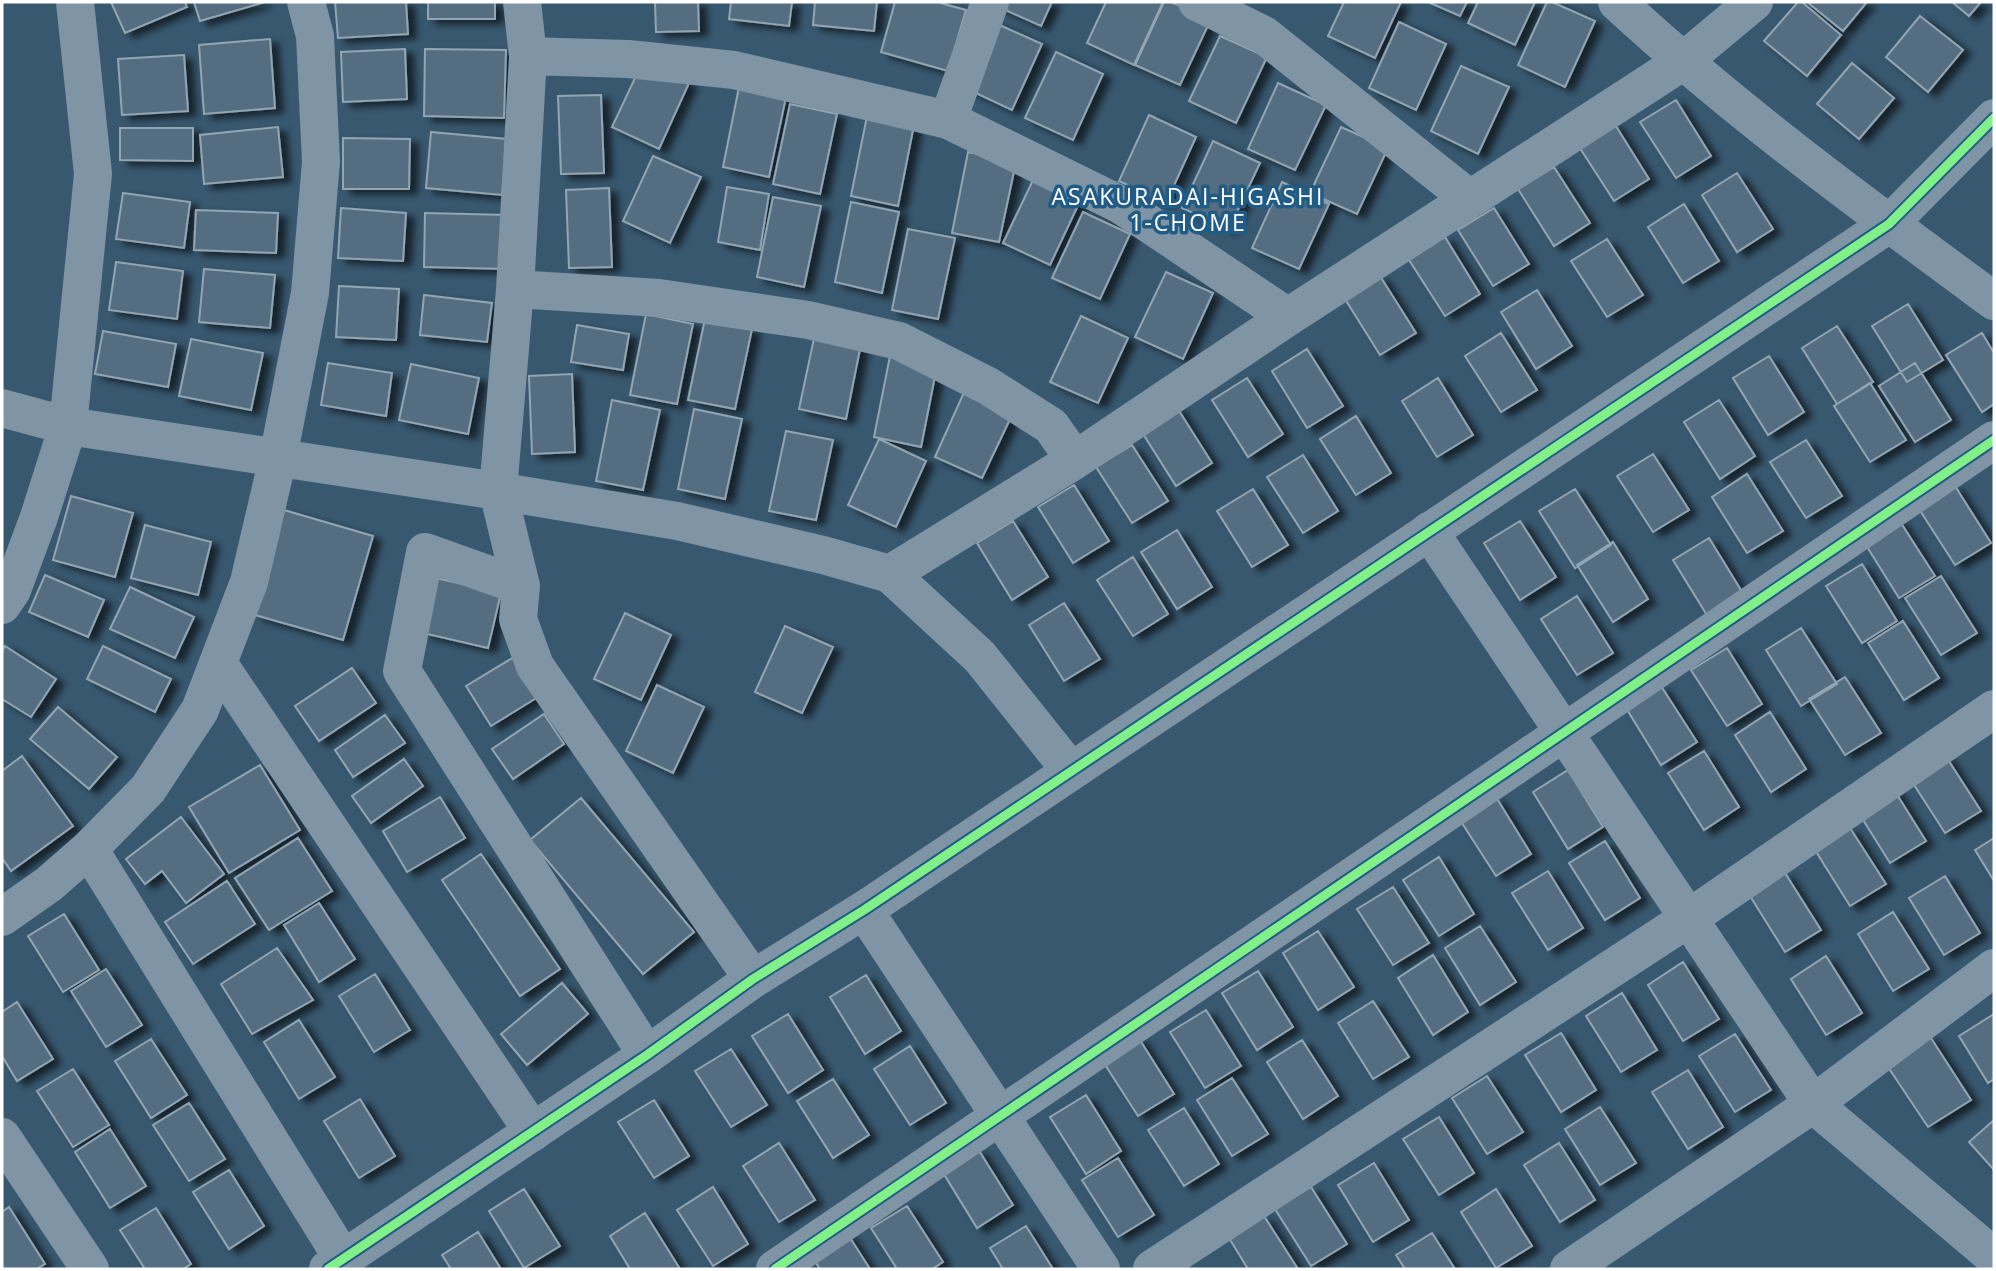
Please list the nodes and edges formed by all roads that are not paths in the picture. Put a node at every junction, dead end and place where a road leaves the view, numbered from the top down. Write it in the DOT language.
graph roads {
  1 [pos="75,2"];
  2 [pos="306,2"];
  3 [pos="522,2"];
  4 [pos="990,2"];
  5 [pos="1197,2"];
  6 [pos="1618,2"];
  7 [pos="1755,2"];
  8 [pos="528,56"];
  9 [pos="1682,62"];
  10 [pos="1994,118"];
  11 [pos="948,120"];
  12 [pos="1470,199"];
  13 [pos="1889,224"];
  14 [pos="514,289"];
  15 [pos="1994,301"];
  16 [pos="1288,317"];
  17 [pos="2,408"];
  18 [pos="68,426"];
  19 [pos="1994,440"];
  20 [pos="278,458"];
  21 [pos="1075,460"];
  22 [pos="498,491"];
  23 [pos="1429,531"];
  24 [pos="890,574"];
  25 [pos="521,586"];
  26 [pos="2,605"];
  27 [pos="218,663"];
  28 [pos="1994,709"];
  29 [pos="1564,732"];
  30 [pos="1071,771"];
  31 [pos="89,849"];
  32 [pos="864,910"];
  33 [pos="2,917"];
  34 [pos="1689,918"];
  35 [pos="1994,968"];
  36 [pos="753,979"];
  37 [pos="647,1055"];
  38 [pos="1813,1104"];
  39 [pos="999,1115"];
  40 [pos="533,1132"];
  41 [pos="7,1158"];
  42 [pos="1994,1257"];
  43 [pos="335,1264"];
  44 [pos="90,1269"];
  45 [pos="775,1269"];
  46 [pos="1101,1269"];
  47 [pos="1152,1269"];
  48 [pos="1569,1269"];
  1 -- 18 [label="street"];
  2 -- 20 [label="street"];
  3 -- 8 [label="street"];
  4 -- 11 [label="street"];
  5 -- 12 [label="street"];
  6 -- 9 [label="street"];
  7 -- 9 [label="street"];
  8 -- 11 [label="street"];
  8 -- 14 [label="street"];
  9 -- 12 [label="street"];
  9 -- 13 [label="street"];
  10 -- 13 [label="street"];
  11 -- 16 [label="street"];
  12 -- 16 [label="street"];
  13 -- 15 [label="street"];
  13 -- 23 [label="street"];
  14 -- 21 [label="street"];
  14 -- 22 [label="street"];
  16 -- 21 [label="street"];
  17 -- 18 [label="street"];
  18 -- 20 [label="street"];
  18 -- 26 [label="street"];
  19 -- 29 [label="street"];
  20 -- 22 [label="street"];
  20 -- 27 [label="street"];
  21 -- 24 [label="street"];
  22 -- 24 [label="street"];
  22 -- 25 [label="street"];
  23 -- 29 [label="street"];
  23 -- 30 [label="street"];
  24 -- 30 [label="street"];
  25 -- 36 [label="street"];
  25 -- 37 [label="street"];
  27 -- 31 [label="street"];
  27 -- 40 [label="street"];
  28 -- 34 [label="street"];
  29 -- 34 [label="street"];
  29 -- 39 [label="street"];
  30 -- 32 [label="street"];
  31 -- 33 [label="street"];
  31 -- 43 [label="street"];
  32 -- 36 [label="street"];
  32 -- 39 [label="street"];
  34 -- 38 [label="street"];
  34 -- 47 [label="street"];
  35 -- 38 [label="street"];
  36 -- 37 [label="street"];
  37 -- 40 [label="street"];
  38 -- 42 [label="street"];
  38 -- 48 [label="street"];
  39 -- 45 [label="street"];
  39 -- 46 [label="street"];
  40 -- 43 [label="street"];
  41 -- 44 [label="street"];
}
